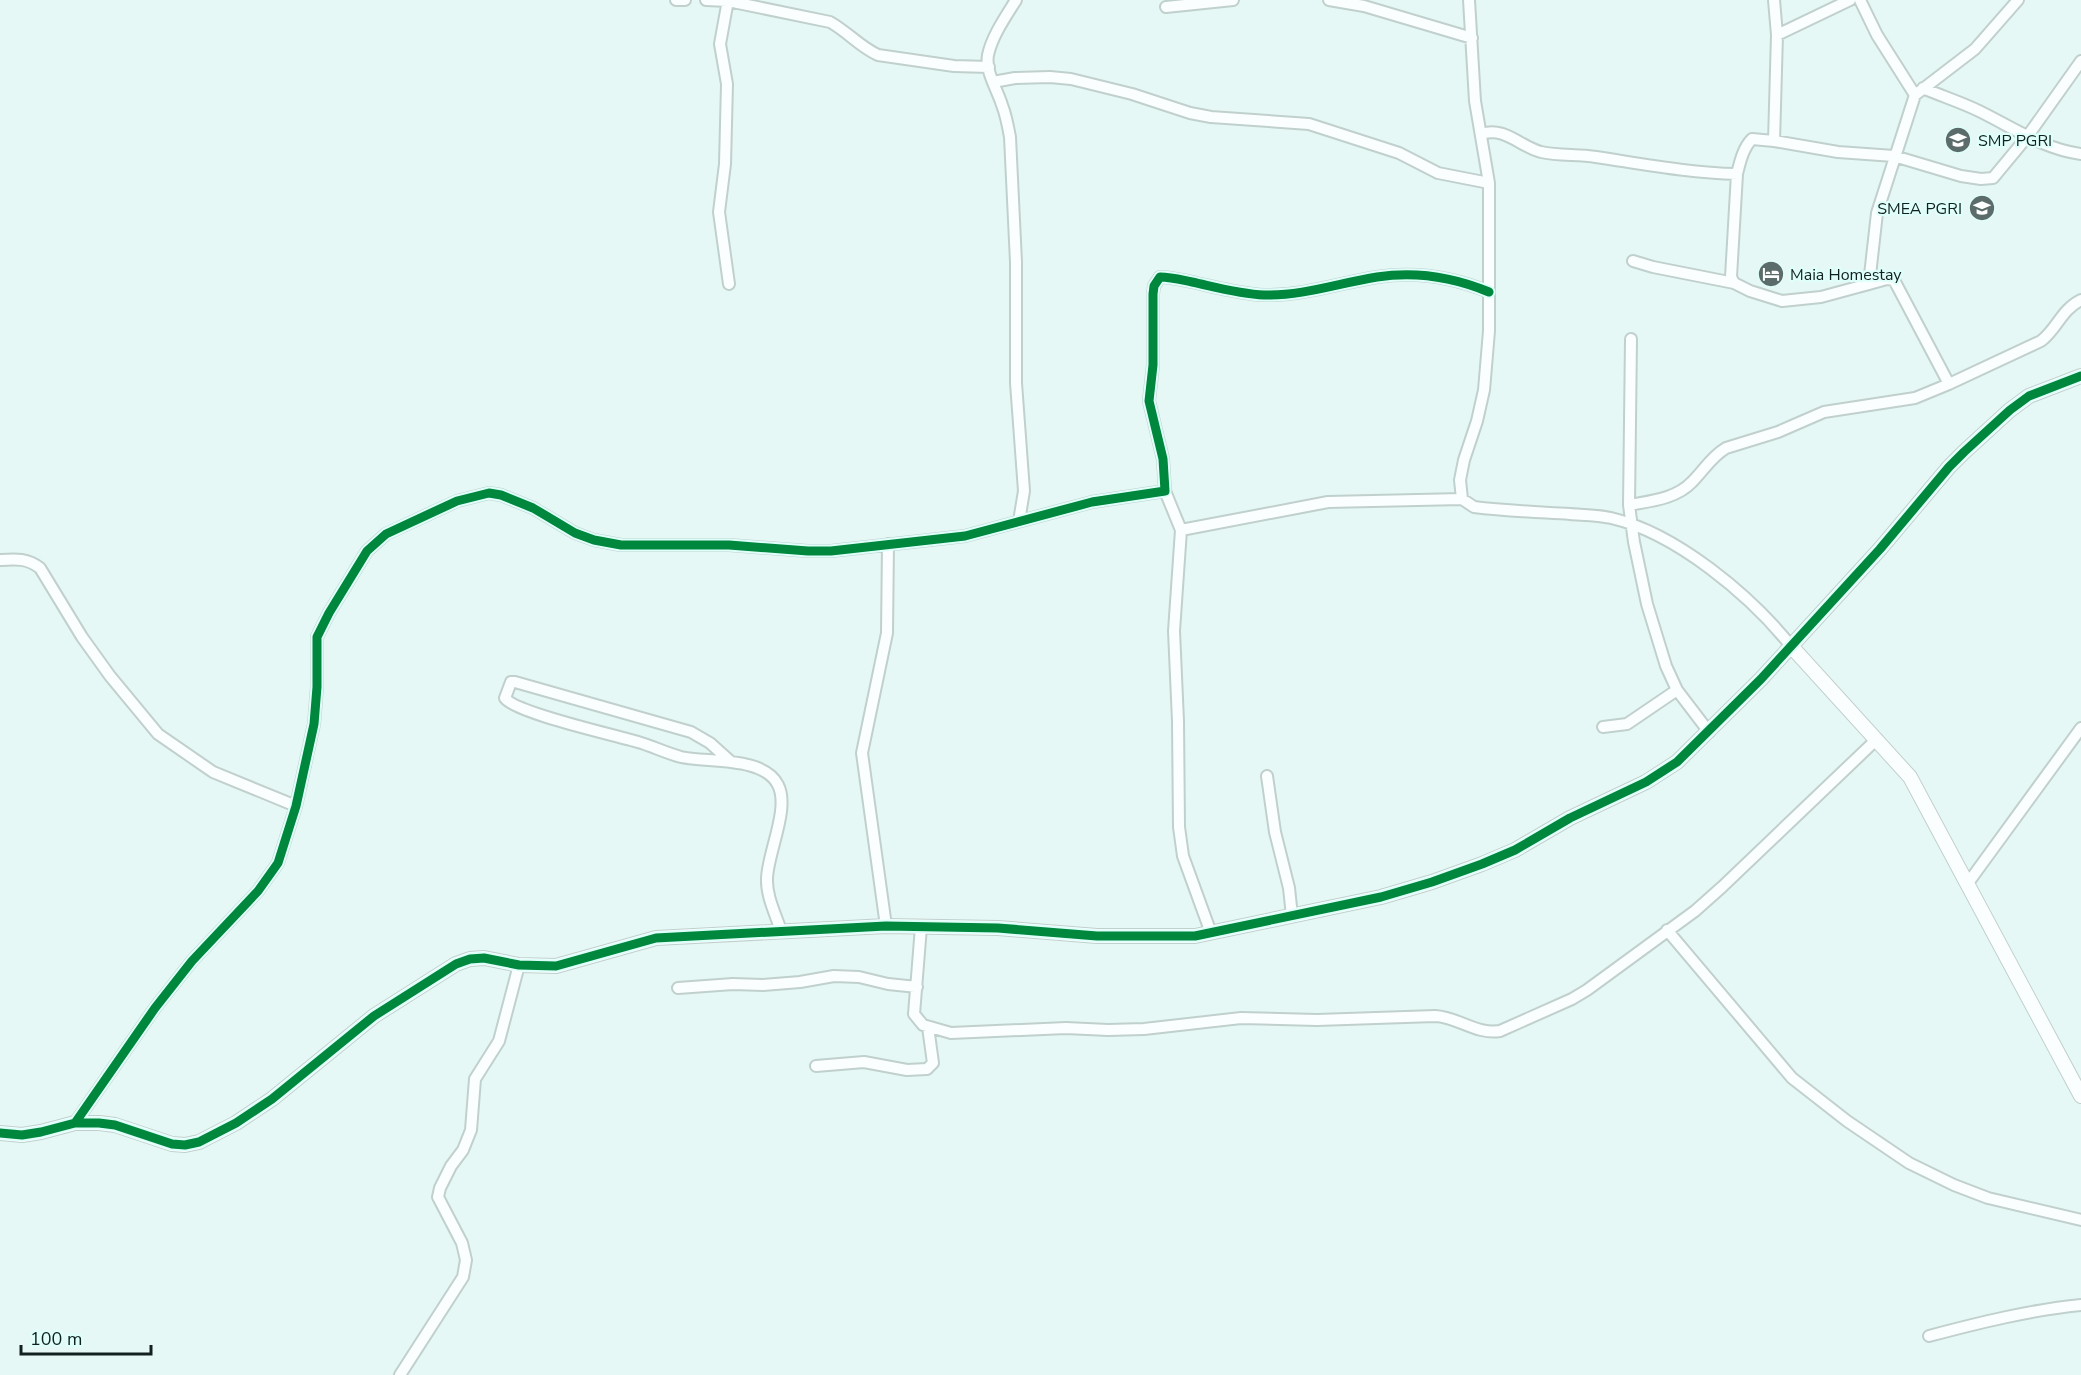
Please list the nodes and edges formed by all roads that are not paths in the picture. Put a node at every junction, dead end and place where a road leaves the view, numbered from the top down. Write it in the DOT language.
graph roads {
  1 [pos="676,0"];
  2 [pos="685,0"];
  3 [pos="706,0"];
  4 [pos="728,0"];
  5 [pos="1016,0"];
  6 [pos="1233,0"];
  7 [pos="1329,0"];
  8 [pos="1469,0"];
  9 [pos="1774,0"];
  10 [pos="1850,0"];
  11 [pos="1860,0"];
  12 [pos="2011,2"];
  13 [pos="1166,7"];
  14 [pos="1777,35"];
  15 [pos="1472,38"];
  16 [pos="2081,61"];
  17 [pos="989,68"];
  18 [pos="993,82"];
  19 [pos="1919,92"];
  20 [pos="1482,134"];
  21 [pos="2027,137"];
  22 [pos="1774,141"];
  23 [pos="2081,154"];
  24 [pos="1894,156"];
  25 [pos="1737,174"];
  26 [pos="1489,183"];
  27 [pos="1633,261"];
  28 [pos="1734,283"];
  29 [pos="729,284"];
  30 [pos="1869,284"];
  31 [pos="1489,292"];
  32 [pos="2081,300"];
  33 [pos="1631,339"];
  34 [pos="2081,376"];
  35 [pos="1949,384"];
  36 [pos="1165,491"];
  37 [pos="1462,499"];
  38 [pos="1629,505"];
  39 [pos="1019,521"];
  40 [pos="1632,524"];
  41 [pos="1181,530"];
  42 [pos="888,544"];
  43 [pos="0,560"];
  44 [pos="1791,646"];
  45 [pos="1677,690"];
  46 [pos="1603,728"];
  47 [pos="2081,728"];
  48 [pos="1709,732"];
  49 [pos="1877,739"];
  50 [pos="730,761"];
  51 [pos="1267,776"];
  52 [pos="296,806"];
  53 [pos="1968,883"];
  54 [pos="1292,916"];
  55 [pos="885,926"];
  56 [pos="921,927"];
  57 [pos="1667,930"];
  58 [pos="781,931"];
  59 [pos="1211,933"];
  60 [pos="519,965"];
  61 [pos="917,987"];
  62 [pos="678,988"];
  63 [pos="928,1028"];
  64 [pos="816,1066"];
  65 [pos="2081,1096"];
  66 [pos="75,1123"];
  67 [pos="0,1133"];
  68 [pos="2081,1220"];
  69 [pos="2081,1305"];
  70 [pos="1929,1336"];
  71 [pos="400,1375"];
  1 -- 2 [label="street"];
  3 -- 4 [label="street"];
  4 -- 17 [label="street"];
  4 -- 29 [label="street"];
  5 -- 17 [label="street"];
  6 -- 13 [label="street"];
  7 -- 15 [label="street"];
  8 -- 15 [label="street"];
  9 -- 14 [label="street"];
  10 -- 14 [label="street"];
  11 -- 19 [label="street"];
  12 -- 19 [label="street"];
  14 -- 22 [label="street"];
  15 -- 20 [label="street"];
  16 -- 21 [label="street"];
  17 -- 18 [label="street"];
  18 -- 26 [label="street"];
  18 -- 39 [label="street"];
  19 -- 21 [label="street"];
  19 -- 24 [label="street"];
  20 -- 25 [label="street"];
  20 -- 26 [label="street"];
  21 -- 23 [label="street"];
  21 -- 24 [label="street"];
  22 -- 24 [label="street"];
  22 -- 25 [label="street"];
  24 -- 30 [label="street"];
  25 -- 28 [label="street"];
  26 -- 31 [label="street"];
  27 -- 28 [label="street"];
  28 -- 30 [label="street"];
  30 -- 35 [label="street"];
  31 -- 36 [label="street"];
  31 -- 37 [label="street"];
  32 -- 35 [label="street"];
  33 -- 38 [label="street"];
  34 -- 44 [label="street"];
  35 -- 38 [label="street"];
  36 -- 39 [label="street"];
  36 -- 41 [label="street"];
  37 -- 40 [label="street"];
  37 -- 41 [label="street"];
  38 -- 40 [label="street"];
  39 -- 42 [label="street"];
  40 -- 44 [label="street"];
  40 -- 45 [label="street"];
  41 -- 59 [label="street"];
  42 -- 52 [label="street"];
  42 -- 55 [label="street"];
  43 -- 52 [label="street"];
  44 -- 48 [label="street"];
  44 -- 49 [label="street"];
  45 -- 46 [label="street"];
  45 -- 48 [label="street"];
  47 -- 53 [label="street"];
  48 -- 54 [label="street"];
  49 -- 53 [label="street"];
  49 -- 57 [label="street"];
  50 -- 50 [label="street"];
  50 -- 58 [label="street"];
  51 -- 54 [label="street"];
  52 -- 66 [label="street"];
  53 -- 65 [label="street"];
  54 -- 59 [label="street"];
  55 -- 56 [label="street"];
  55 -- 58 [label="street"];
  56 -- 59 [label="street"];
  56 -- 61 [label="street"];
  57 -- 63 [label="street"];
  57 -- 68 [label="street"];
  58 -- 60 [label="street"];
  60 -- 66 [label="street"];
  60 -- 71 [label="street"];
  61 -- 62 [label="street"];
  61 -- 63 [label="street"];
  63 -- 64 [label="street"];
  66 -- 67 [label="street"];
  69 -- 70 [label="street"];
}
